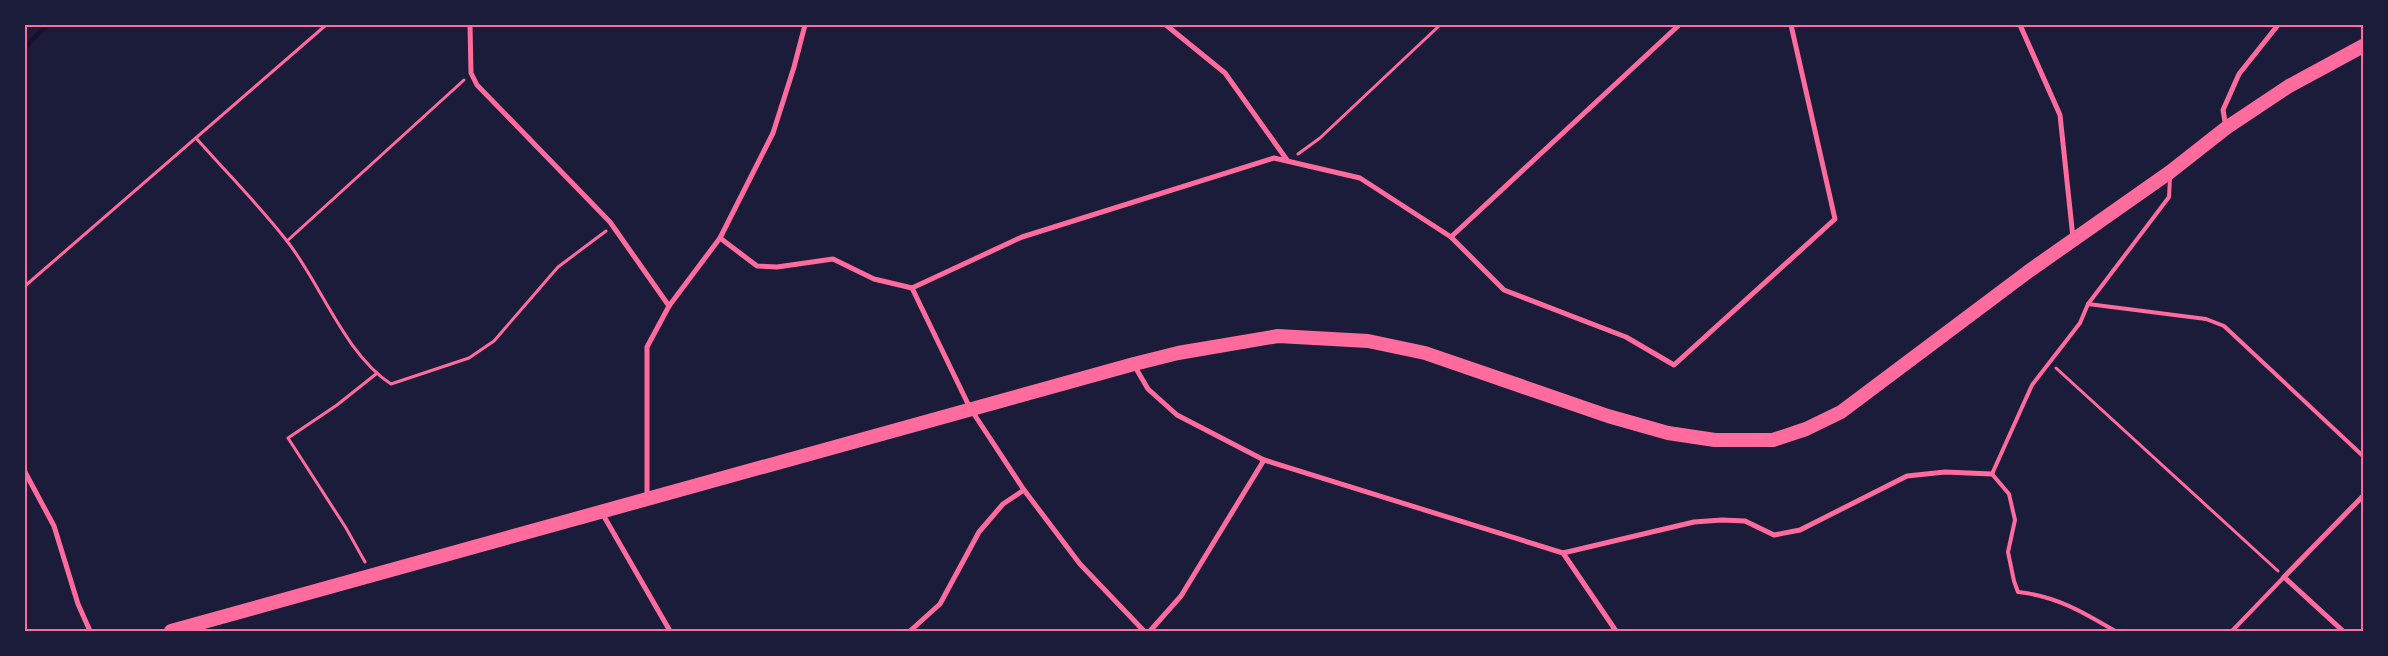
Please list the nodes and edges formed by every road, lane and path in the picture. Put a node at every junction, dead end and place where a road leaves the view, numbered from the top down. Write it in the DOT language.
graph roads {
  1 [pos="326,25"];
  2 [pos="470,25"];
  3 [pos="804,25"];
  4 [pos="1166,25"];
  5 [pos="1440,25"];
  6 [pos="1679,25"];
  7 [pos="1791,25"];
  8 [pos="2020,25"];
  9 [pos="2278,25"];
  10 [pos="2363,47"];
  11 [pos="471,73"];
  12 [pos="2226,128"];
  13 [pos="196,138"];
  14 [pos="1288,161"];
  15 [pos="2170,172"];
  16 [pos="613,226"];
  17 [pos="1451,237"];
  18 [pos="720,238"];
  19 [pos="2074,240"];
  20 [pos="287,241"];
  21 [pos="25,286"];
  22 [pos="912,288"];
  23 [pos="2088,304"];
  24 [pos="669,306"];
  25 [pos="2050,362"];
  26 [pos="1134,364"];
  27 [pos="376,374"];
  28 [pos="970,408"];
  29 [pos="2363,456"];
  30 [pos="1264,460"];
  31 [pos="25,472"];
  32 [pos="1992,474"];
  33 [pos="1024,490"];
  34 [pos="2363,496"];
  35 [pos="647,498"];
  36 [pos="600,511"];
  37 [pos="1564,553"];
  38 [pos="372,574"];
  39 [pos="2284,577"];
  40 [pos="90,631"];
  41 [pos="171,631"];
  42 [pos="670,631"];
  43 [pos="910,631"];
  44 [pos="1144,631"];
  45 [pos="1150,631"];
  46 [pos="1616,631"];
  47 [pos="2115,631"];
  48 [pos="2232,631"];
  49 [pos="2343,631"];
  1 -- 13 [label="path"];
  2 -- 11 [label="street"];
  3 -- 18 [label="street"];
  4 -- 14 [label="street"];
  5 -- 14 [label="path"];
  6 -- 17 [label="street"];
  7 -- 17 [label="street"];
  8 -- 19 [label="street"];
  9 -- 12 [label="street"];
  10 -- 12 [label="highway"];
  11 -- 16 [label="street"];
  11 -- 20 [label="path"];
  12 -- 15 [label="highway"];
  13 -- 20 [label="path"];
  13 -- 21 [label="path"];
  14 -- 17 [label="street"];
  14 -- 22 [label="street"];
  15 -- 19 [label="highway"];
  15 -- 23 [label="lane"];
  16 -- 24 [label="street"];
  16 -- 27 [label="path"];
  18 -- 22 [label="street"];
  18 -- 24 [label="street"];
  19 -- 26 [label="highway"];
  20 -- 27 [label="path"];
  22 -- 28 [label="street"];
  23 -- 25 [label="lane"];
  23 -- 29 [label="lane"];
  24 -- 35 [label="street"];
  25 -- 32 [label="lane"];
  25 -- 39 [label="path"];
  26 -- 28 [label="highway"];
  26 -- 30 [label="street"];
  27 -- 38 [label="path"];
  28 -- 33 [label="street"];
  28 -- 35 [label="highway"];
  30 -- 37 [label="street"];
  30 -- 45 [label="street"];
  31 -- 40 [label="street"];
  32 -- 37 [label="street"];
  32 -- 47 [label="lane"];
  33 -- 43 [label="street"];
  33 -- 44 [label="street"];
  34 -- 39 [label="street"];
  35 -- 36 [label="highway"];
  36 -- 38 [label="highway"];
  36 -- 42 [label="street"];
  37 -- 46 [label="street"];
  38 -- 41 [label="highway"];
  39 -- 48 [label="lane"];
  39 -- 49 [label="street"];
}
